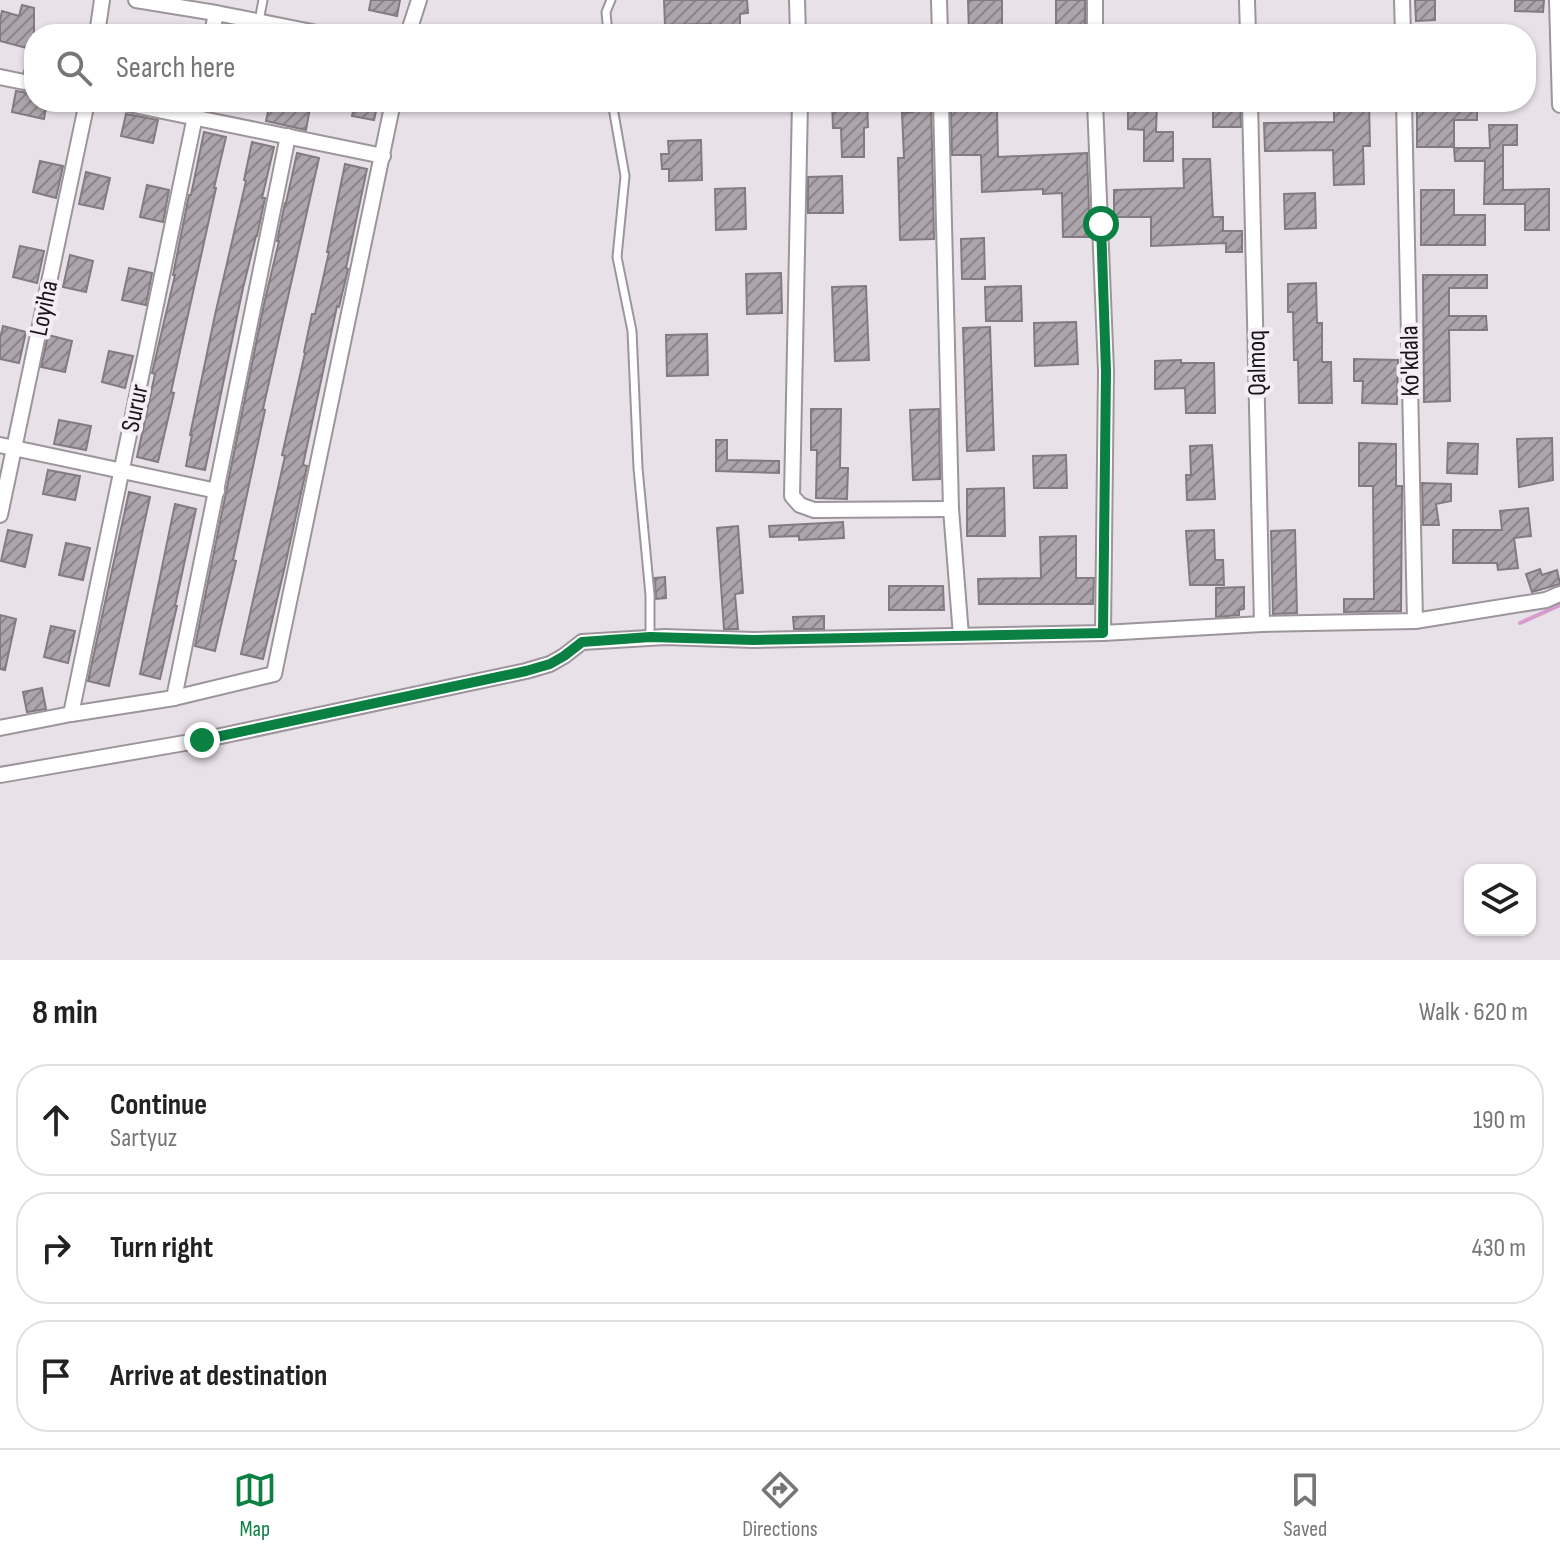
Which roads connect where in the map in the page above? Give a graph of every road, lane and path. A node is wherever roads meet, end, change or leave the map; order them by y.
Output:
1 (102, 0) edge
2 (136, 0) edge
3 (263, 0) edge
4 (419, 0) edge
5 (611, 0) edge
6 (797, 0) edge
7 (939, 0) edge
8 (1095, 0) edge
9 (1247, 0) edge
10 (1402, 0) edge
11 (1557, 0) edge
12 (216, 13) junction
13 (259, 21) junction
14 (98, 24) edge
15 (214, 24) edge
16 (274, 24) edge
17 (411, 24) edge
18 (607, 24) edge
19 (798, 24) edge
20 (940, 24) edge
21 (1095, 24) edge
22 (1248, 24) edge
23 (1403, 24) edge
24 (0, 77) edge
25 (24, 82) edge
26 (1560, 105) edge
27 (85, 112) edge
28 (166, 112) edge
29 (196, 112) edge
30 (391, 112) edge
31 (614, 112) edge
32 (800, 112) edge
33 (941, 112) edge
34 (1095, 112) edge
35 (1250, 112) edge
36 (1404, 112) edge
37 (194, 118) junction
38 (288, 136) junction
39 (383, 156) junction
40 (7, 446) edge
41 (121, 470) junction
42 (217, 491) junction
43 (951, 509) junction
44 (0, 515) edge
45 (1560, 594) edge
46 (1415, 621) junction
47 (1262, 624) junction
48 (1103, 633) junction
49 (961, 636) junction
50 (650, 637) junction
51 (174, 698) junction
52 (71, 714) junction
53 (0, 728) edge
54 (0, 775) edge

1 - 14 street
2 - 12 street
3 - 13 lane
4 - 17 street
5 - 18 lane
6 - 19 street
7 - 20 street
8 - 21 street
9 - 22 street
10 - 23 street
11 - 26 street
12 - 13 street
12 - 15 street
13 - 16 street
24 - 25 street
27 - 40 street, Loyiha
28 - 37 street
29 - 37 street, Surur
30 - 39 street
31 - 50 lane
32 - 43 street
33 - 43 street
34 - 48 street
35 - 47 street, Qalmoq
36 - 46 street, Ko'kdala
37 - 38 street
37 - 41 street, Surur
38 - 39 street
38 - 42 street
39 - 51 street
40 - 41 street
40 - 44 street, Loyiha
41 - 42 street
41 - 52 street, Surur
42 - 51 street
43 - 49 street
45 - 46 street
46 - 47 street
47 - 48 street
48 - 49 street
49 - 50 street
50 - 54 street
51 - 52 street
52 - 53 street

